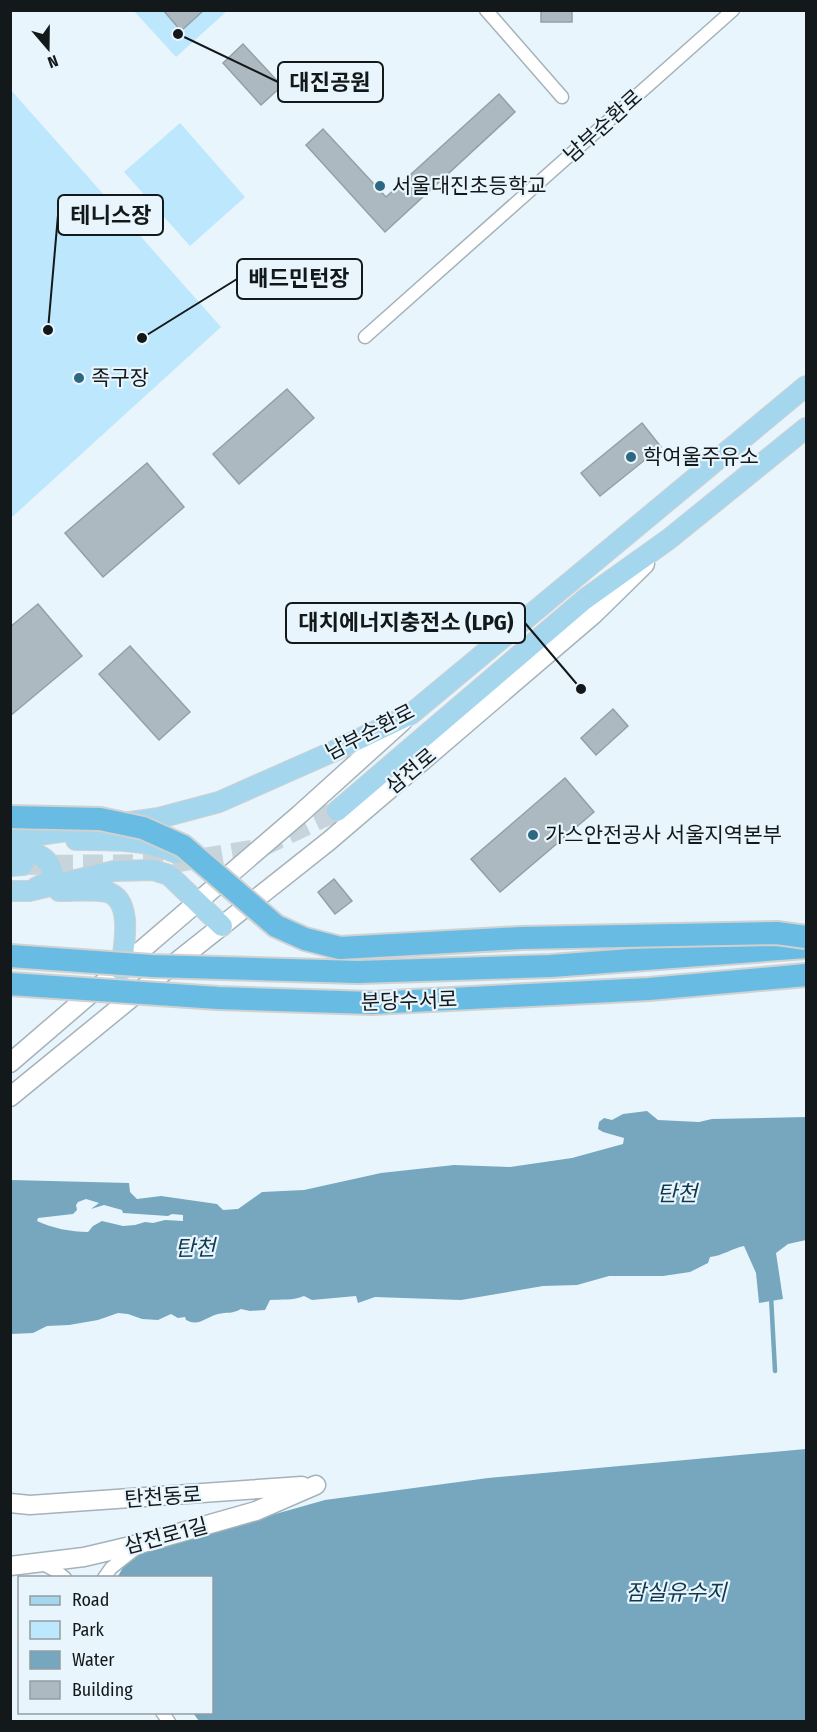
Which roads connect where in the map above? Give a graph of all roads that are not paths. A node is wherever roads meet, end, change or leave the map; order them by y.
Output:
1 (486, 10) edge
2 (733, 10) edge
3 (562, 97) dead end
4 (365, 337) dead end
5 (807, 386) edge
6 (807, 428) edge
7 (669, 539) junction
8 (411, 714) junction
9 (337, 811) tunnel mouth
10 (10, 817) edge
11 (10, 840) edge
12 (10, 847) edge
13 (218, 886) junction
14 (20, 891) edge
15 (199, 902) junction
16 (242, 910) junction
17 (222, 926) junction
18 (807, 937) edge
19 (807, 947) edge
20 (10, 956) edge
21 (118, 972) junction
22 (807, 975) edge
23 (10, 984) edge
24 (10, 1063) edge
25 (10, 1097) edge
26 (316, 1485) joint
27 (10, 1503) edge
28 (143, 1543) junction
29 (41, 1563) junction
30 (10, 1566) edge
31 (63, 1576) edge
32 (105, 1576) edge

1 - 3 street
2 - 4 street, 남부순환로
5 - 8 main road, 남부순환로
6 - 7 main road, 남부순환로
7 - 9 main road, 남부순환로
7 - 16 main road, 삼전로
8 - 11 main road, 남부순환로
8 - 13 main road, 삼전로
10 - 18 highway, bridge
11 - 13 main road
12 - 14 main road
13 - 15 main road, 삼전로
13 - 16 main road
14 - 15 main road
14 - 21 main road
15 - 17 main road
15 - 21 main road, 삼전로
16 - 17 main road, 삼전로
17 - 25 main road, 삼전로
19 - 20 highway, 분당수서로, bridge
21 - 24 main road, 삼전로
22 - 23 highway, 분당수서로, bridge
26 - 27 main road, 탄천동로
26 - 28 main road, 삼전로1길
28 - 29 main road, 삼전로1길
28 - 32 street
29 - 30 main road, 삼전로1길
29 - 31 street

